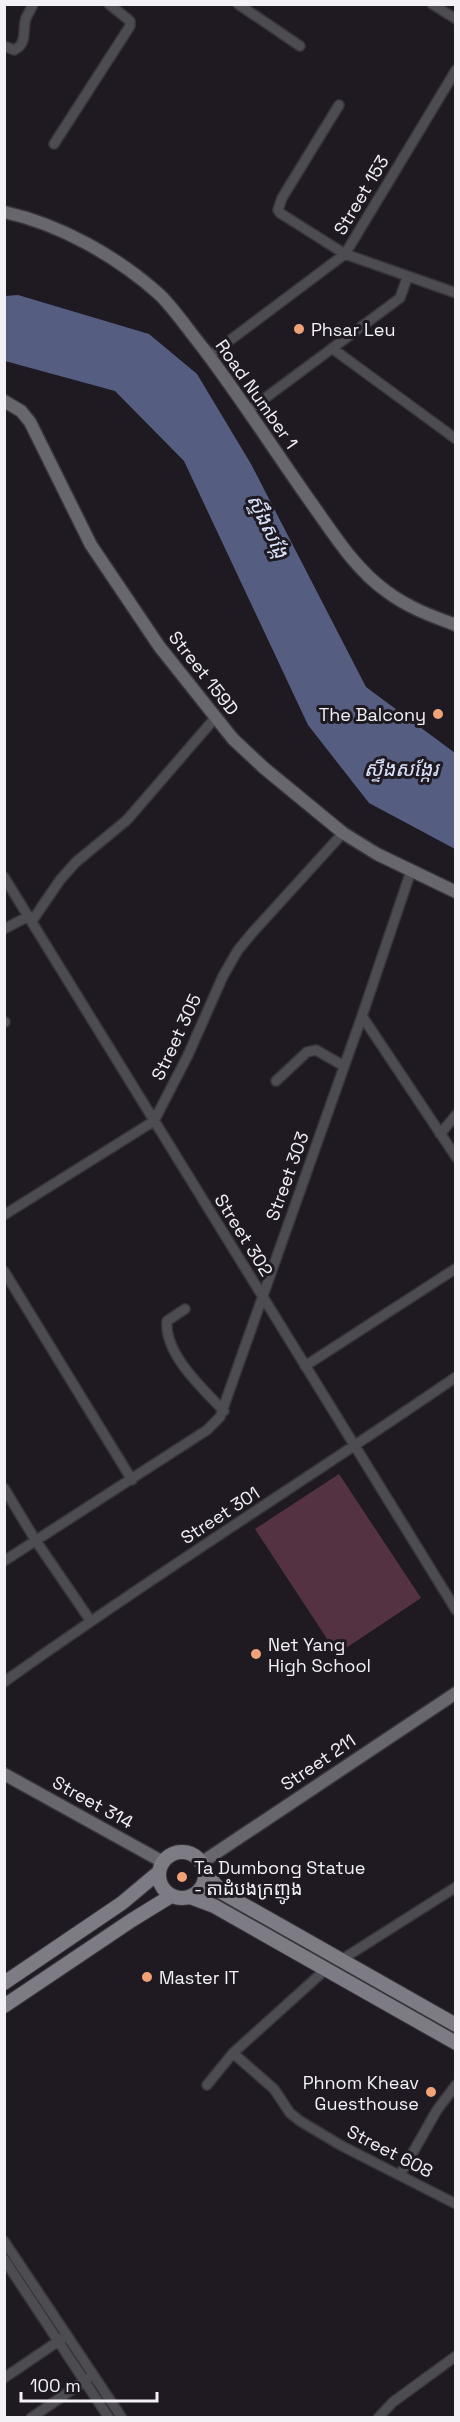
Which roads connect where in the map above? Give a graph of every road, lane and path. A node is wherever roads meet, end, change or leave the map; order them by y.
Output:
1 (33, 4) edge
2 (109, 4) edge
3 (238, 4) edge
4 (432, 4) edge
5 (456, 19) edge
6 (4, 46) edge
7 (300, 46) dead end
8 (456, 70) edge
9 (446, 86) junction
10 (456, 92) edge
11 (339, 105) dead end
12 (54, 144) dead end
13 (4, 212) edge
14 (345, 254) junction
15 (408, 278) junction
16 (456, 293) edge
17 (333, 349) junction
18 (208, 356) junction
19 (4, 401) edge
20 (249, 410) junction
21 (456, 439) edge
22 (456, 625) edge
23 (215, 718) junction
24 (344, 833) junction
25 (411, 871) junction
26 (4, 877) edge
27 (456, 891) edge
28 (31, 919) junction
29 (4, 929) edge
30 (362, 1016) junction
31 (344, 1066) junction
32 (276, 1081) dead end
33 (456, 1115) edge
34 (154, 1121) junction
35 (440, 1134) junction
36 (456, 1157) edge
37 (4, 1215) edge
38 (455, 1269) edge
39 (4, 1271) edge
40 (262, 1295) junction
41 (185, 1309) dead end
42 (305, 1366) junction
43 (456, 1377) edge
44 (224, 1411) junction
45 (355, 1446) junction
46 (132, 1480) junction
47 (4, 1488) edge
48 (36, 1541) junction
49 (4, 1562) edge
50 (456, 1610) edge
51 (90, 1620) junction
52 (4, 1682) edge
53 (456, 1693) edge
54 (4, 1774) edge
55 (161, 1867) junction
56 (203, 1868) junction
57 (456, 1887) edge
58 (171, 1896) junction
59 (190, 1897) junction
60 (341, 1960) junction
61 (325, 1970) junction
62 (4, 1983) edge
63 (4, 2006) edge
64 (456, 2025) edge
65 (456, 2043) edge
66 (233, 2053) junction
67 (207, 2085) dead end
68 (456, 2085) edge
69 (400, 2175) junction
70 (456, 2204) edge
71 (4, 2241) edge
72 (4, 2259) edge
73 (8, 2272) edge
74 (63, 2338) junction
75 (456, 2356) edge
76 (4, 2378) edge
77 (89, 2378) junction
78 (31, 2418) edge
79 (109, 2418) edge
80 (122, 2418) edge
81 (378, 2418) edge

1 - 6 street
2 - 12 street
3 - 7 street
4 - 5 street
8 - 9 street, Street 153
9 - 10 street
9 - 14 street, Street 153
11 - 14 street
13 - 18 street, Road Number 1
14 - 15 street
14 - 18 street, Street 153
15 - 16 street
15 - 17 street
17 - 20 street
17 - 21 street
18 - 20 street, Road Number 1
19 - 23 street, Street 159D
20 - 22 street, Road Number 1
23 - 24 street, Street 159D
23 - 28 street
24 - 25 street, Street 159D
24 - 34 street, Street 305
25 - 27 street, Street 159D
25 - 30 street, Street 303
26 - 28 street, Street 302
28 - 29 street
28 - 34 street, Street 302
30 - 31 street, Street 303
30 - 35 street
31 - 32 street
31 - 40 street, Street 303
33 - 35 street
34 - 37 street
34 - 40 street, Street 302
35 - 36 street
38 - 42 street
39 - 46 street
40 - 42 street, Street 302
40 - 44 street, Street 303
41 - 44 street
42 - 45 street, Street 302
43 - 45 street, Street 301
44 - 46 street, Street 303
45 - 50 street, Street 302
45 - 51 street, Street 301
46 - 48 street, Street 303
47 - 48 street
48 - 49 street, Street 303
48 - 51 street
51 - 52 street, Street 301
53 - 56 street, Street 211
54 - 55 street, Street 314
55 - 56 main road
55 - 58 main road
55 - 62 main road
56 - 59 main road
56 - 60 main road
57 - 60 street
58 - 59 main road
58 - 63 main road
59 - 61 main road
60 - 64 main road
61 - 65 main road
61 - 66 street
66 - 67 street
66 - 69 street, Street 608
68 - 69 street
69 - 70 street, Street 608
71 - 74 street
72 - 73 street
73 - 74 street
74 - 76 street
74 - 77 street
75 - 81 street
77 - 78 street
77 - 79 street
77 - 80 street

